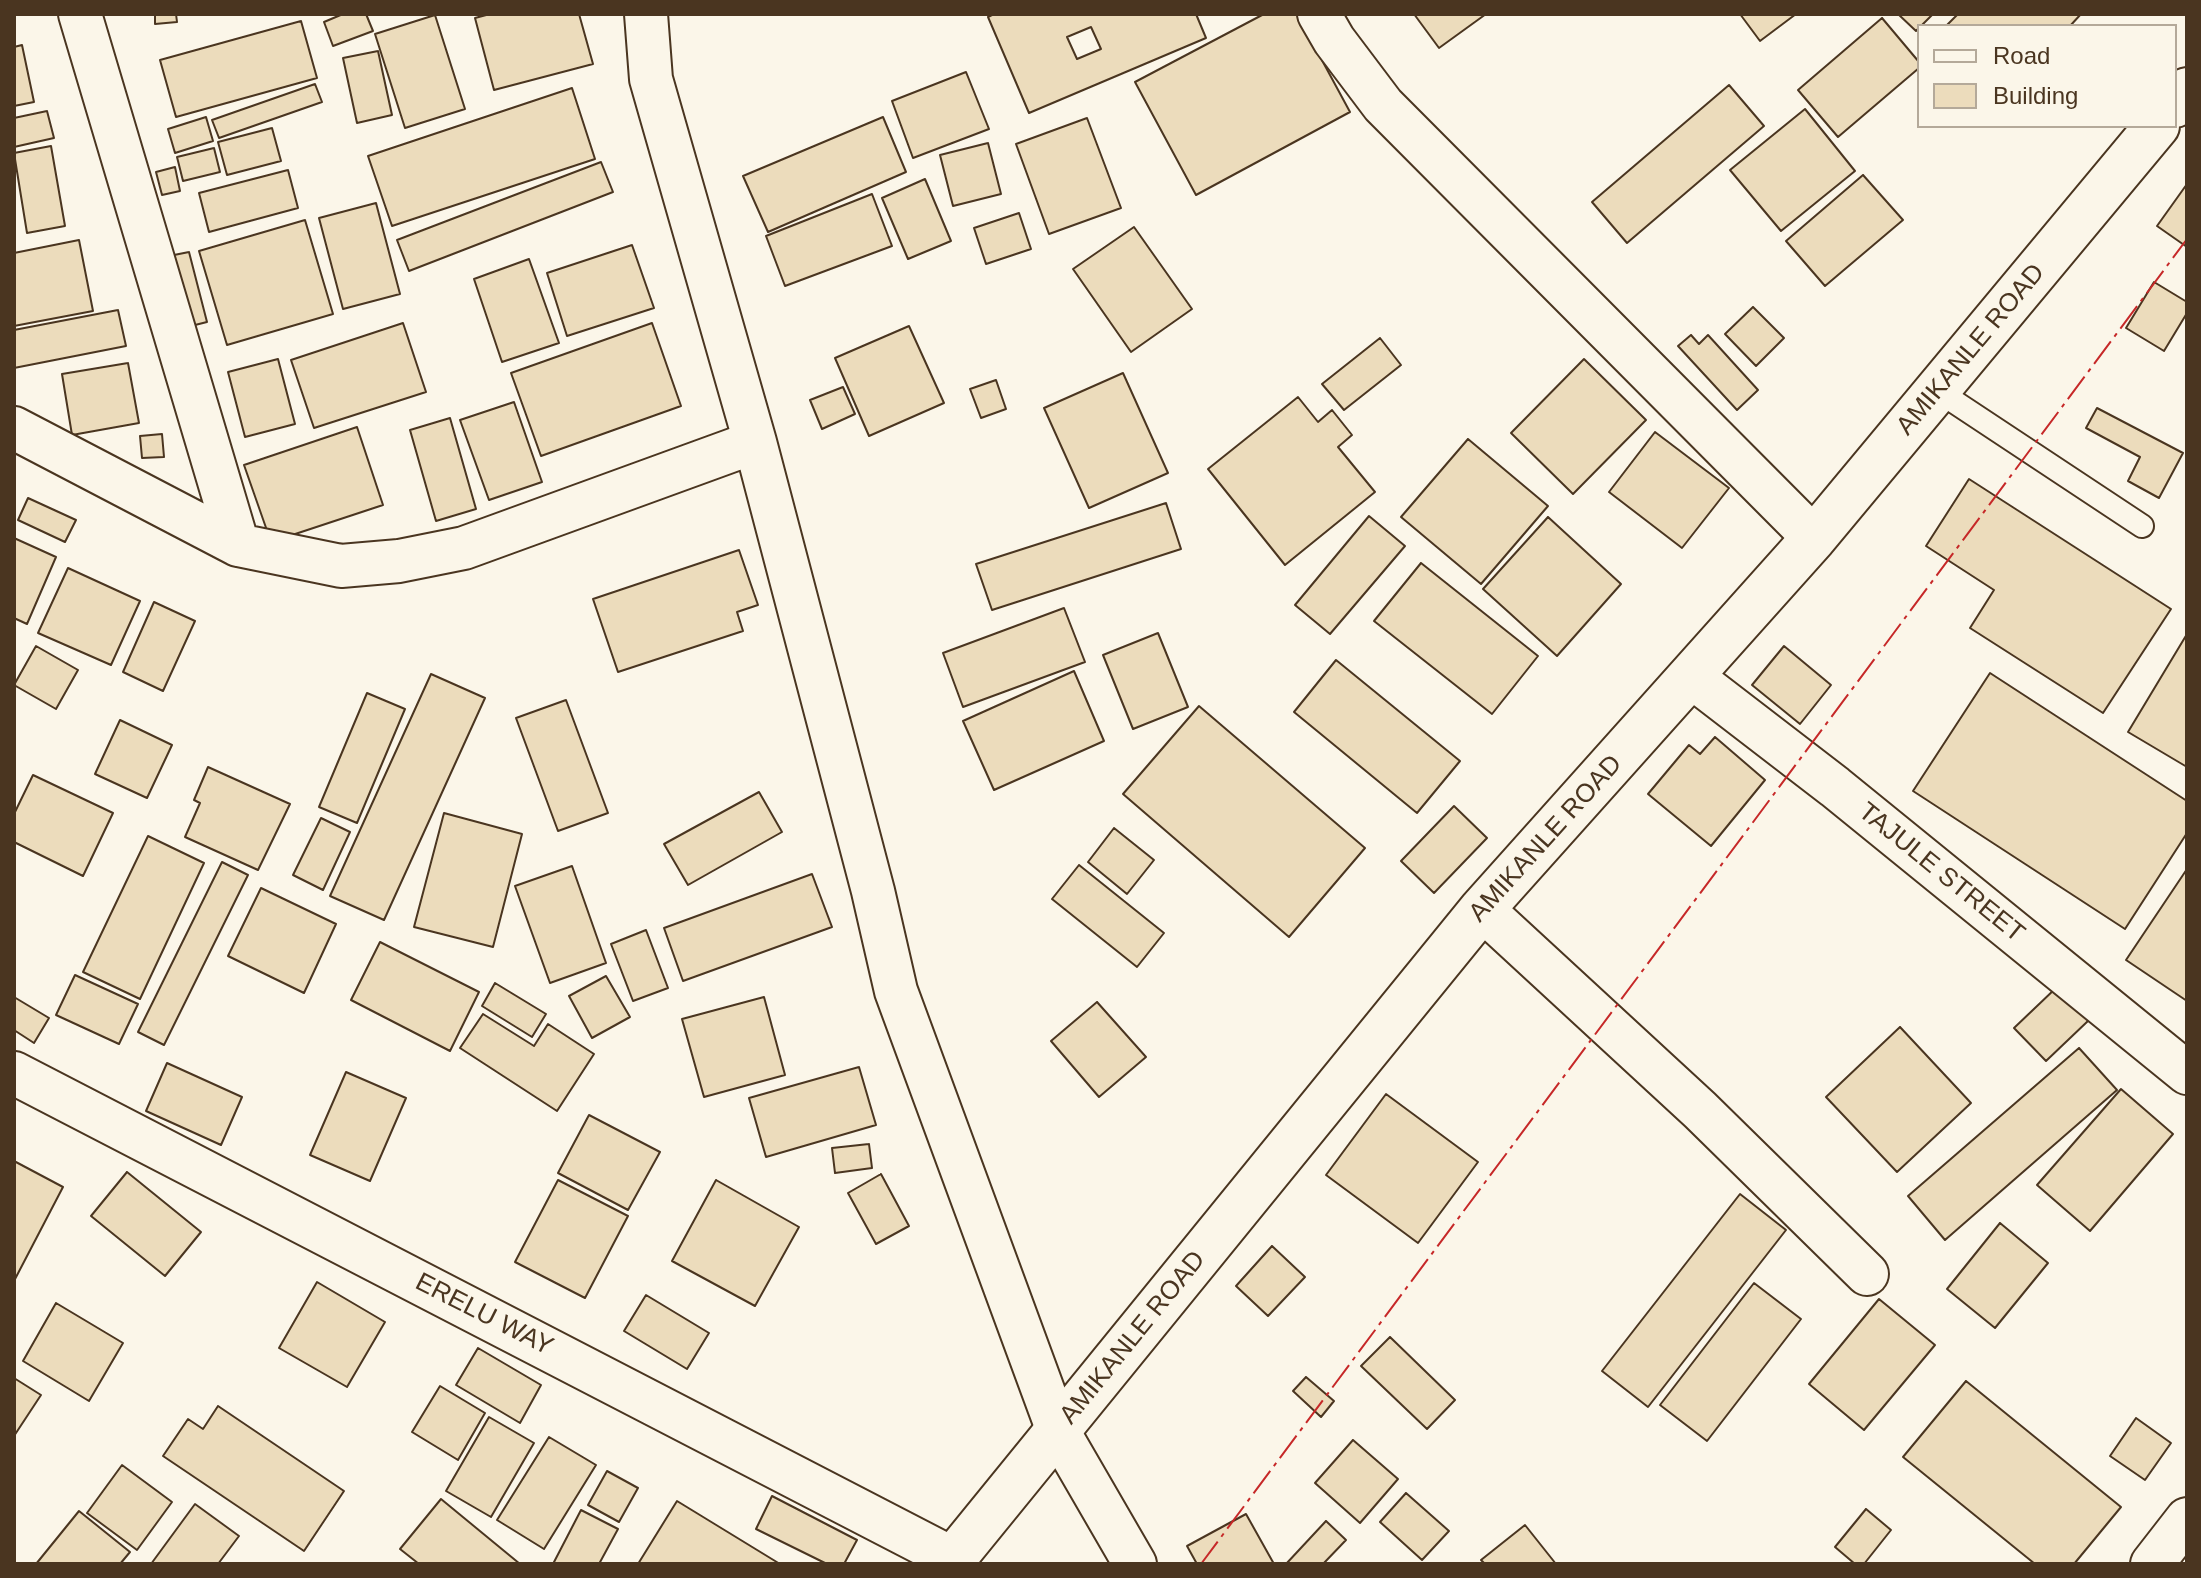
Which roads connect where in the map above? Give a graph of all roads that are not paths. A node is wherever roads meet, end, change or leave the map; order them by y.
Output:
1 (80, 14) edge
2 (646, 14) edge
3 (1319, 14) edge
4 (2155, 128) edge
5 (1938, 391) junction
6 (14, 428) edge
7 (755, 442) junction
8 (2142, 526) dead end
9 (1814, 538) junction
10 (238, 545) junction
11 (1692, 677) junction
12 (1482, 909) junction
13 (14, 1073) edge
14 (2187, 1073) edge
15 (1867, 1274) dead end
16 (1058, 1431) junction
17 (2187, 1519) edge
18 (951, 1561) edge
19 (1135, 1564) edge
20 (2152, 1564) edge

1 - 10 street
2 - 7 street
3 - 9 street
4 - 5 street, AMIKANLE ROAD
5 - 8 lane
5 - 9 street, AMIKANLE ROAD
6 - 10 street
7 - 10 street
7 - 16 street
9 - 11 street, AMIKANLE ROAD
11 - 12 street, AMIKANLE ROAD
11 - 14 street, TAJULE STREET
12 - 15 street
12 - 16 street, AMIKANLE ROAD
13 - 18 street, ERELU WAY
16 - 18 street, AMIKANLE ROAD
16 - 19 street
17 - 20 street

